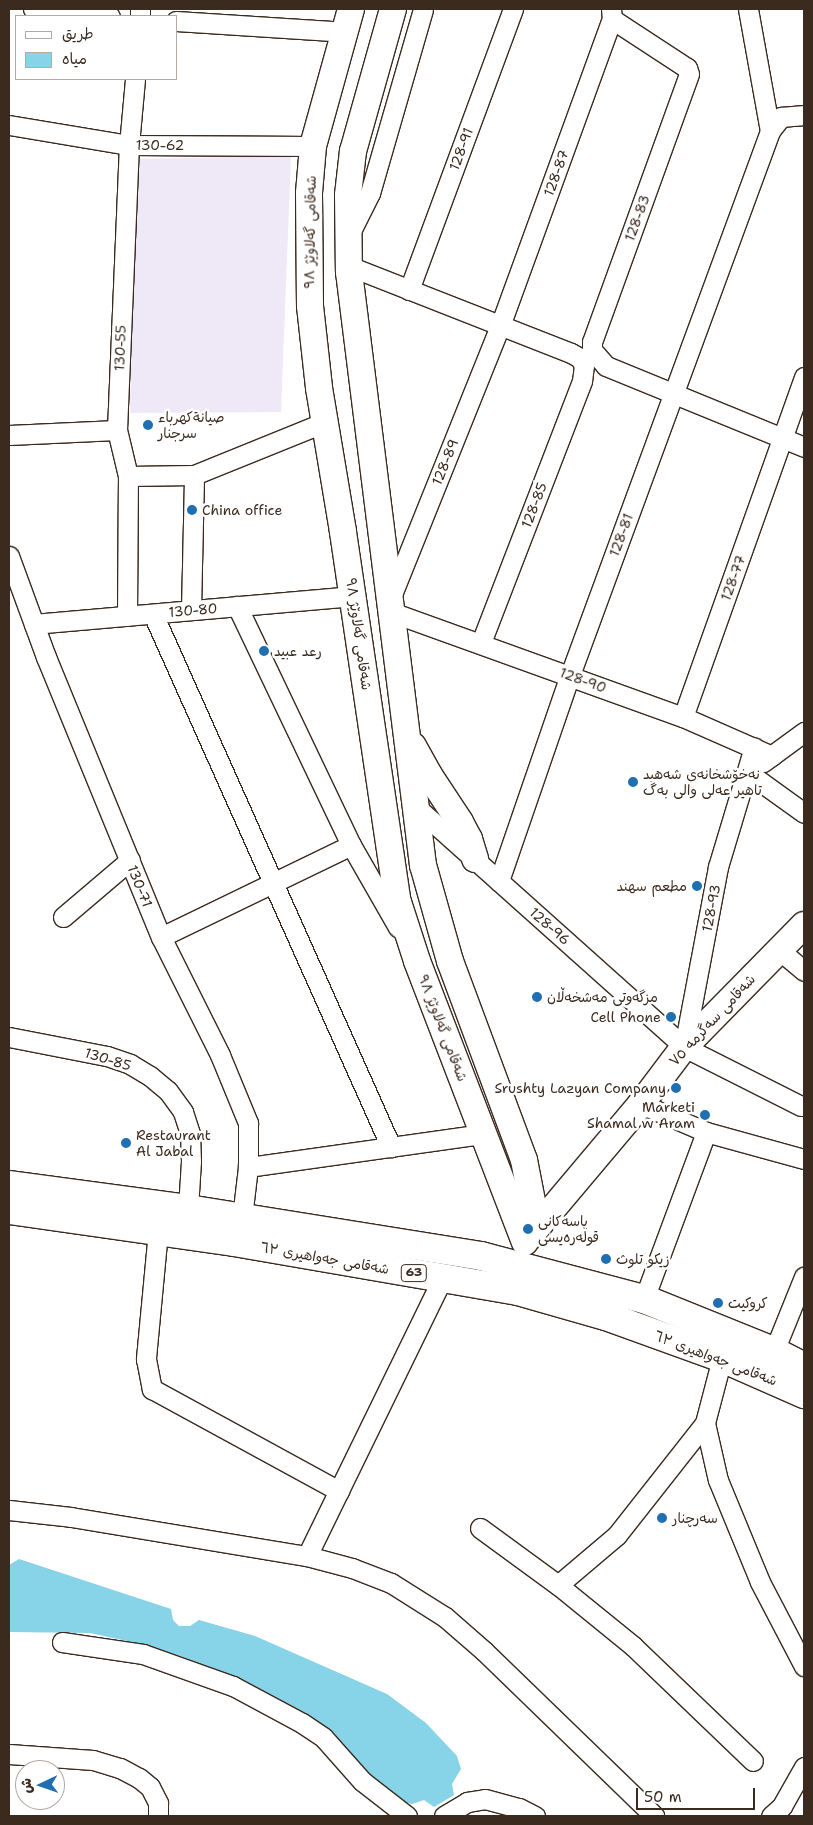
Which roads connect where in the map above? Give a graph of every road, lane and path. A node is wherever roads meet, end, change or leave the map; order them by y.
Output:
1 (33, 9) edge
2 (393, 9) edge
3 (423, 9) edge
4 (513, 9) edge
5 (748, 9) edge
6 (612, 14) edge
7 (99, 15) edge
8 (347, 20) edge
9 (178, 21) edge
10 (135, 80) edge
11 (804, 115) edge
12 (9, 125) edge
13 (770, 130) junction
14 (128, 145) junction
15 (313, 146) junction
16 (347, 238) junction
17 (349, 266) junction
18 (409, 290) junction
19 (500, 326) junction
20 (590, 361) junction
21 (804, 377) edge
22 (674, 395) junction
23 (325, 422) junction
24 (117, 430) junction
25 (9, 435) edge
26 (782, 438) junction
27 (804, 447) edge
28 (194, 475) junction
29 (128, 476) junction
30 (9, 556) edge
31 (353, 596) junction
32 (391, 605) junction
33 (17, 606) edge
34 (237, 606) junction
35 (191, 610) junction
36 (153, 614) junction
37 (127, 616) junction
38 (34, 624) junction
39 (481, 643) junction
40 (570, 675) junction
41 (683, 717) junction
42 (406, 730) junction
43 (804, 732) edge
44 (754, 747) junction
45 (772, 756) junction
46 (747, 772) junction
47 (416, 807) junction
48 (384, 808) junction
49 (804, 813) edge
50 (351, 846) junction
51 (474, 859) junction
52 (130, 860) junction
53 (499, 881) junction
54 (274, 882) junction
55 (63, 917) dead end
56 (804, 925) edge
57 (161, 937) junction
58 (778, 949) junction
59 (417, 961) junction
60 (804, 971) edge
61 (9, 1037) edge
62 (479, 1041) junction
63 (684, 1047) junction
64 (452, 1052) junction
65 (803, 1103) edge
66 (641, 1104) junction
67 (706, 1132) junction
68 (483, 1134) junction
69 (391, 1147) junction
70 (804, 1160) edge
71 (248, 1167) junction
72 (9, 1185) edge
73 (188, 1209) junction
74 (9, 1210) edge
75 (242, 1217) junction
76 (158, 1231) junction
77 (531, 1234) junction
78 (506, 1276) junction
79 (804, 1277) edge
80 (442, 1279) junction
81 (644, 1299) junction
82 (722, 1358) junction
83 (769, 1364) junction
84 (804, 1367) edge
85 (804, 1394) edge
86 (705, 1423) junction
87 (339, 1491) junction
88 (9, 1510) edge
89 (480, 1528) dead end
90 (307, 1556) junction
91 (558, 1585) junction
92 (62, 1642) dead end
93 (804, 1666) edge
94 (9, 1754) edge
95 (753, 1761) dead end
96 (804, 1767) edge
97 (158, 1816) edge
98 (407, 1816) edge
99 (444, 1816) edge
100 (535, 1816) edge
101 (654, 1816) edge
102 (771, 1816) edge

1 - 7 street
2 - 16 main road, شەقامی گەلاوێژ ٩٨
3 - 16 street
4 - 18 street, 128-91
5 - 13 street
6 - 19 street, 128-87
6 - 20 street, 128-83
8 - 9 street
8 - 15 main road, شەقامی گەلاوێژ ٩٨
10 - 14 street, 130-55
11 - 13 street
12 - 14 street, 130-62
13 - 22 street, 128-81
14 - 15 street, 130-62
14 - 24 street, 130-55
15 - 23 main road, شەقامی گەلاوێژ ٩٨
16 - 17 main road, شەقامی گەلاوێژ ٩٨
17 - 18 street
17 - 32 main road, شەقامی گەلاوێژ ٩٨
18 - 19 street
19 - 20 street
19 - 32 street, 128-89
20 - 22 street
20 - 39 street, 128-85
21 - 26 street, 128-77
22 - 26 street
22 - 40 street, 128-81
23 - 28 street
23 - 31 main road, شەقامی گەلاوێژ ٩٨
24 - 25 street
24 - 29 street, 130-55
26 - 27 street
26 - 41 street, 128-77
28 - 29 street
28 - 35 street
29 - 37 street, 130-55
30 - 33 street, 130-71
31 - 34 street, 130-80
31 - 48 main road, شەقامی گەلاوێژ ٩٨
32 - 39 street, 128-90
32 - 42 main road, شەقامی گەلاوێژ ٩٨
33 - 38 street, 130-71
34 - 35 street, 130-80
34 - 50 street
35 - 36 street, 130-80
36 - 37 street, 130-80
36 - 54 street
37 - 38 street, 130-80
38 - 52 street, 130-71
39 - 40 street, 128-90
40 - 41 street, 128-90
40 - 53 street, 128-81
41 - 44 street, 128-90
42 - 47 main road, شەقامی گەلاوێژ ٩٨
42 - 51 main road
43 - 45 street
44 - 45 street, 128-90
44 - 46 street, 128-93
45 - 46 street
46 - 49 street
46 - 63 street, 128-93
47 - 48 main road
47 - 51 street, 128-96
47 - 62 main road, شەقامی گەلاوێژ ٩٨
48 - 59 main road, شەقامی گەلاوێژ ٩٨
50 - 54 street
50 - 59 street
51 - 53 street, 128-96
52 - 55 street
52 - 57 street, 130-71
53 - 63 street, 128-96
54 - 57 street
54 - 69 street
56 - 58 main road, شەقامی سەگرمە ٧٥
57 - 71 street, 130-71
58 - 60 street
58 - 63 main road, شەقامی سەگرمە ٧٥
59 - 64 main road, شەقامی گەلاوێژ ٩٨
61 - 73 street, 130-85
62 - 64 main road
62 - 77 main road, شەقامی گەلاوێژ ٩٨
63 - 65 street, 128-96
63 - 66 main road, شەقامی سەگرمە ٧٥
64 - 68 main road, شەقامی گەلاوێژ ٩٨
66 - 67 street
66 - 77 main road, شەقامی سەگرمە ٧٥
67 - 70 street
67 - 81 street
68 - 69 street
68 - 77 main road, شەقامی گەلاوێژ ٩٨
69 - 71 street
71 - 75 street, 130-71
72 - 73 main road, شەقامی جەواهیری ٦٣ / 63
73 - 75 main road, شەقامی جەواهیری ٦٣ / 63
74 - 76 main road, شەقامی جەواهیری ٦٣ / 63
75 - 78 main road, شەقامی جەواهیری ٦٣ / 63
76 - 80 main road, شەقامی جەواهیری ٦٣ / 63
76 - 87 street
77 - 78 main road, شەقامی سەگرمە ٧٥
78 - 80 main road, شەقامی جەواهیری ٦٣ / 63
78 - 81 main road, شەقامی جەواهیری ٦٣ / 63
78 - 82 main road, شەقامی جەواهیری ٦٣ / 63
79 - 83 street
80 - 87 street
81 - 83 main road, شەقامی جەواهیری ٦٣ / 63
82 - 83 main road, شەقامی جەواهیری ٦٣ / 63
82 - 86 street
83 - 84 main road, شەقامی جەواهیری ٦٣ / 63
83 - 85 main road, شەقامی جەواهیری ٦٣ / 63
86 - 91 street
86 - 93 street
87 - 90 street
88 - 90 street
89 - 91 street
90 - 101 street
91 - 95 street
92 - 98 street
94 - 97 street
96 - 102 street
99 - 100 street

